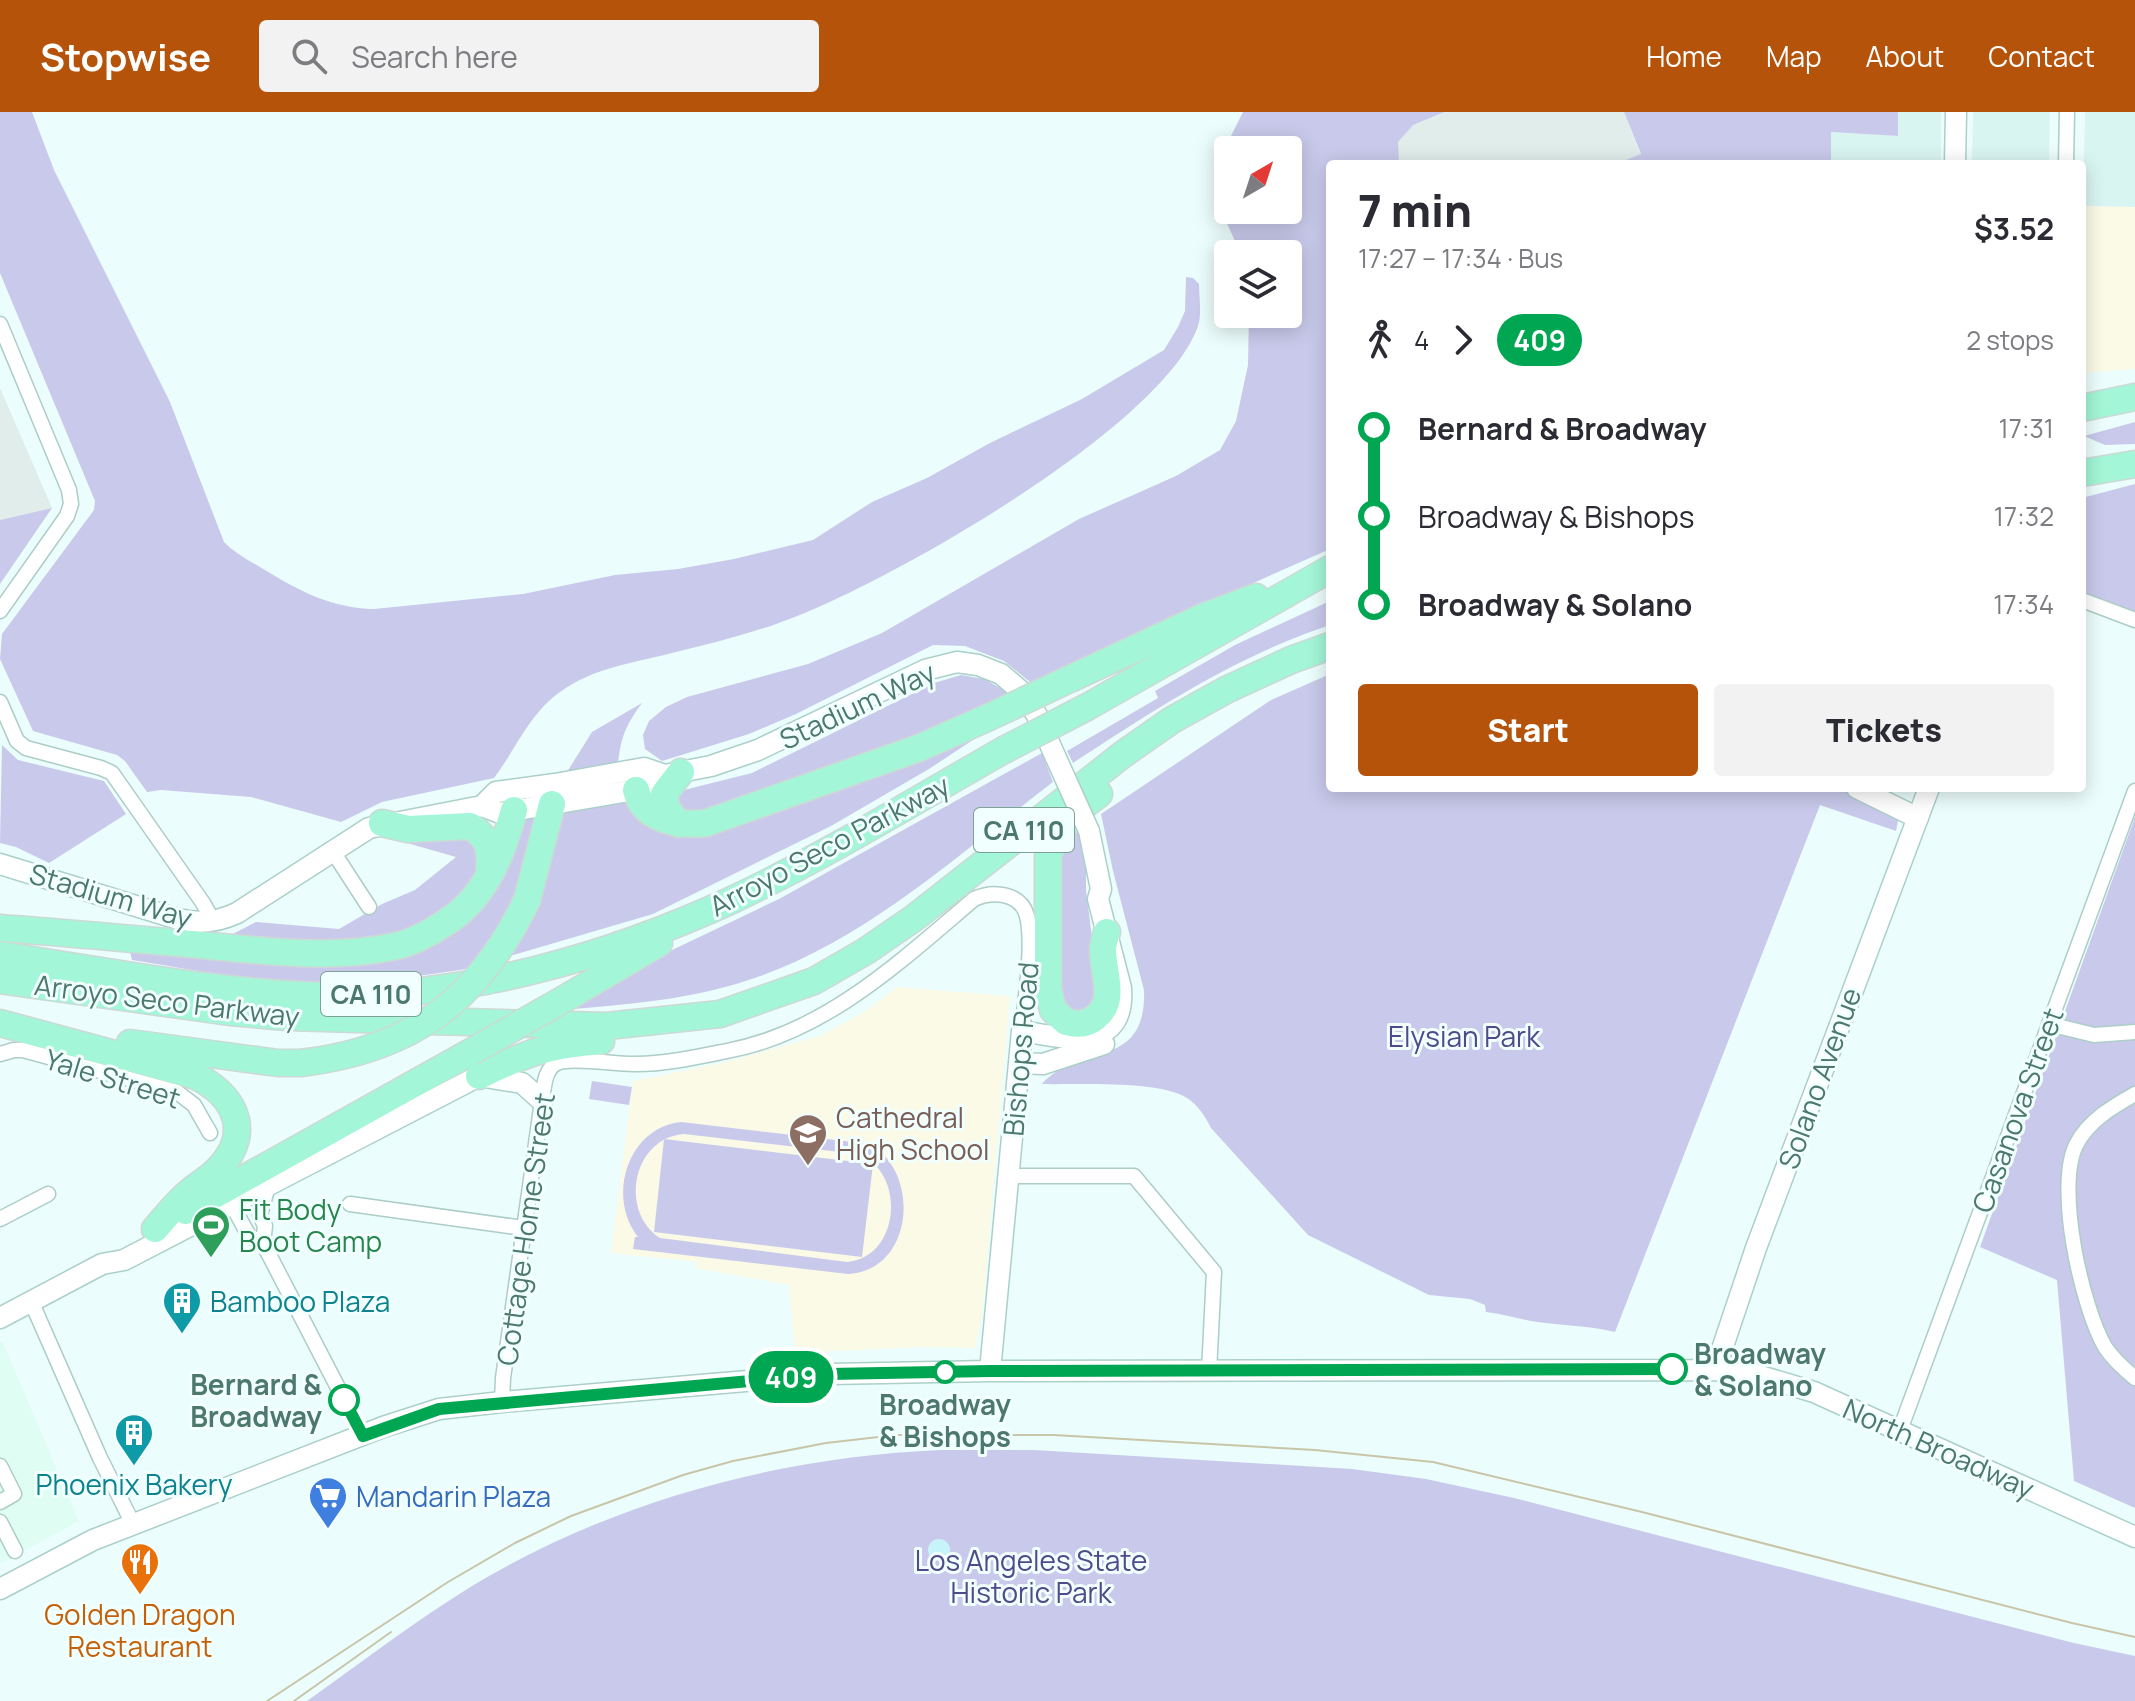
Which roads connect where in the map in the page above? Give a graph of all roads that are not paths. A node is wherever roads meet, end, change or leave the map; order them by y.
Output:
1 (2067, 112) edge
2 (1955, 115) edge
3 (1955, 160) edge
4 (2066, 160) edge
5 (0, 324) edge
6 (2135, 397) edge
7 (2086, 407) edge
8 (2124, 466) edge
9 (2086, 472) edge
10 (2086, 484) edge
11 (1323, 572) edge
12 (2086, 602) edge
13 (0, 611) edge
14 (2135, 620) edge
15 (1326, 647) edge
16 (1291, 660) junction
17 (0, 702) edge
18 (673, 773) junction
19 (636, 790) junction
20 (2135, 791) edge
21 (1865, 792) edge
22 (1928, 792) edge
23 (552, 804) junction
24 (482, 806) junction
25 (514, 810) junction
26 (1918, 818) junction
27 (382, 823) junction
28 (679, 824) junction
29 (332, 850) junction
30 (0, 864) edge
31 (489, 877) junction
32 (1101, 889) junction
33 (731, 900) junction
34 (369, 907) dead end
35 (1027, 917) joint
36 (213, 921) junction
37 (0, 928) edge
38 (1107, 932) junction
39 (0, 955) edge
40 (0, 980) edge
41 (720, 1014) junction
42 (0, 1022) edge
43 (2049, 1024) junction
44 (1022, 1031) junction
45 (2135, 1032) edge
46 (0, 1054) edge
47 (1019, 1063) junction
48 (475, 1064) junction
49 (2135, 1094) edge
50 (542, 1101) junction
51 (210, 1133) dead end
52 (1009, 1176) junction
53 (268, 1186) junction
54 (48, 1194) dead end
55 (350, 1204) dead end
56 (232, 1205) junction
57 (0, 1219) edge
58 (523, 1228) junction
59 (155, 1229) junction
60 (263, 1243) junction
61 (102, 1264) junction
62 (31, 1301) junction
63 (0, 1318) edge
64 (1715, 1370) junction
65 (990, 1371) junction
66 (1209, 1372) junction
67 (2135, 1378) edge
68 (502, 1402) junction
69 (1900, 1430) junction
70 (363, 1436) junction
71 (0, 1466) edge
72 (0, 1502) edge
73 (0, 1522) edge
74 (133, 1524) junction
75 (2135, 1537) edge
76 (17, 1553) dead end
77 (0, 1589) edge

1 - 4 street
2 - 3 main road
5 - 13 street
6 - 7 highway
8 - 9 highway
8 - 10 highway
11 - 28 highway, bridge
11 - 33 highway, Arroyo Seco Parkway / CA 110, bridge
12 - 14 street
15 - 16 highway, Arroyo Seco Parkway / CA 110
16 - 38 highway
16 - 41 highway, Arroyo Seco Parkway / CA 110
17 - 36 street
18 - 19 main road, Stadium Way
18 - 24 main road, Stadium Way
18 - 28 highway
18 - 32 main road, Stadium Way, bridge
19 - 23 main road, Stadium Way
19 - 28 highway
20 - 43 street, Casanova Street
21 - 26 main road
22 - 26 main road, Solano Avenue
23 - 25 main road, Stadium Way
23 - 42 highway, bridge
24 - 25 main road, Stadium Way
24 - 27 main road, Stadium Way
25 - 31 highway
26 - 64 main road, Solano Avenue
27 - 29 main road, Stadium Way
27 - 31 highway
29 - 34 street
29 - 36 main road, Stadium Way
30 - 36 main road, Stadium Way
31 - 37 highway
32 - 38 main road, Stadium Way
32 - 47 main road, Stadium Way
33 - 39 highway, Arroyo Seco Parkway / CA 110
33 - 48 highway, bridge
35 - 44 street, Bishops Road
35 - 50 street, Cottage Home Street
38 - 44 main road, Stadium Way
40 - 41 highway, Arroyo Seco Parkway / CA 110
41 - 48 highway
42 - 59 highway
43 - 45 street
43 - 69 street, Casanova Street
44 - 47 main road, Bishops Road
46 - 51 street, Yale Street
47 - 52 main road, Bishops Road
48 - 50 main road
48 - 53 main road
48 - 59 highway
49 - 67 street
50 - 58 street, Cottage Home Street
52 - 65 main road, Bishops Road
52 - 66 street
53 - 56 main road
53 - 60 street
54 - 57 street
55 - 58 street
56 - 60 street
56 - 61 main road
58 - 68 street, Cottage Home Street
59 - 61 main road
60 - 70 street
61 - 62 main road
62 - 63 main road
62 - 74 street
64 - 66 main road, North Broadway
64 - 69 main road, North Broadway
65 - 66 main road, North Broadway
65 - 68 main road, North Broadway
68 - 70 main road, North Broadway
69 - 75 main road, North Broadway
70 - 74 main road, North Broadway
71 - 72 street
73 - 76 street
74 - 77 main road, North Broadway

